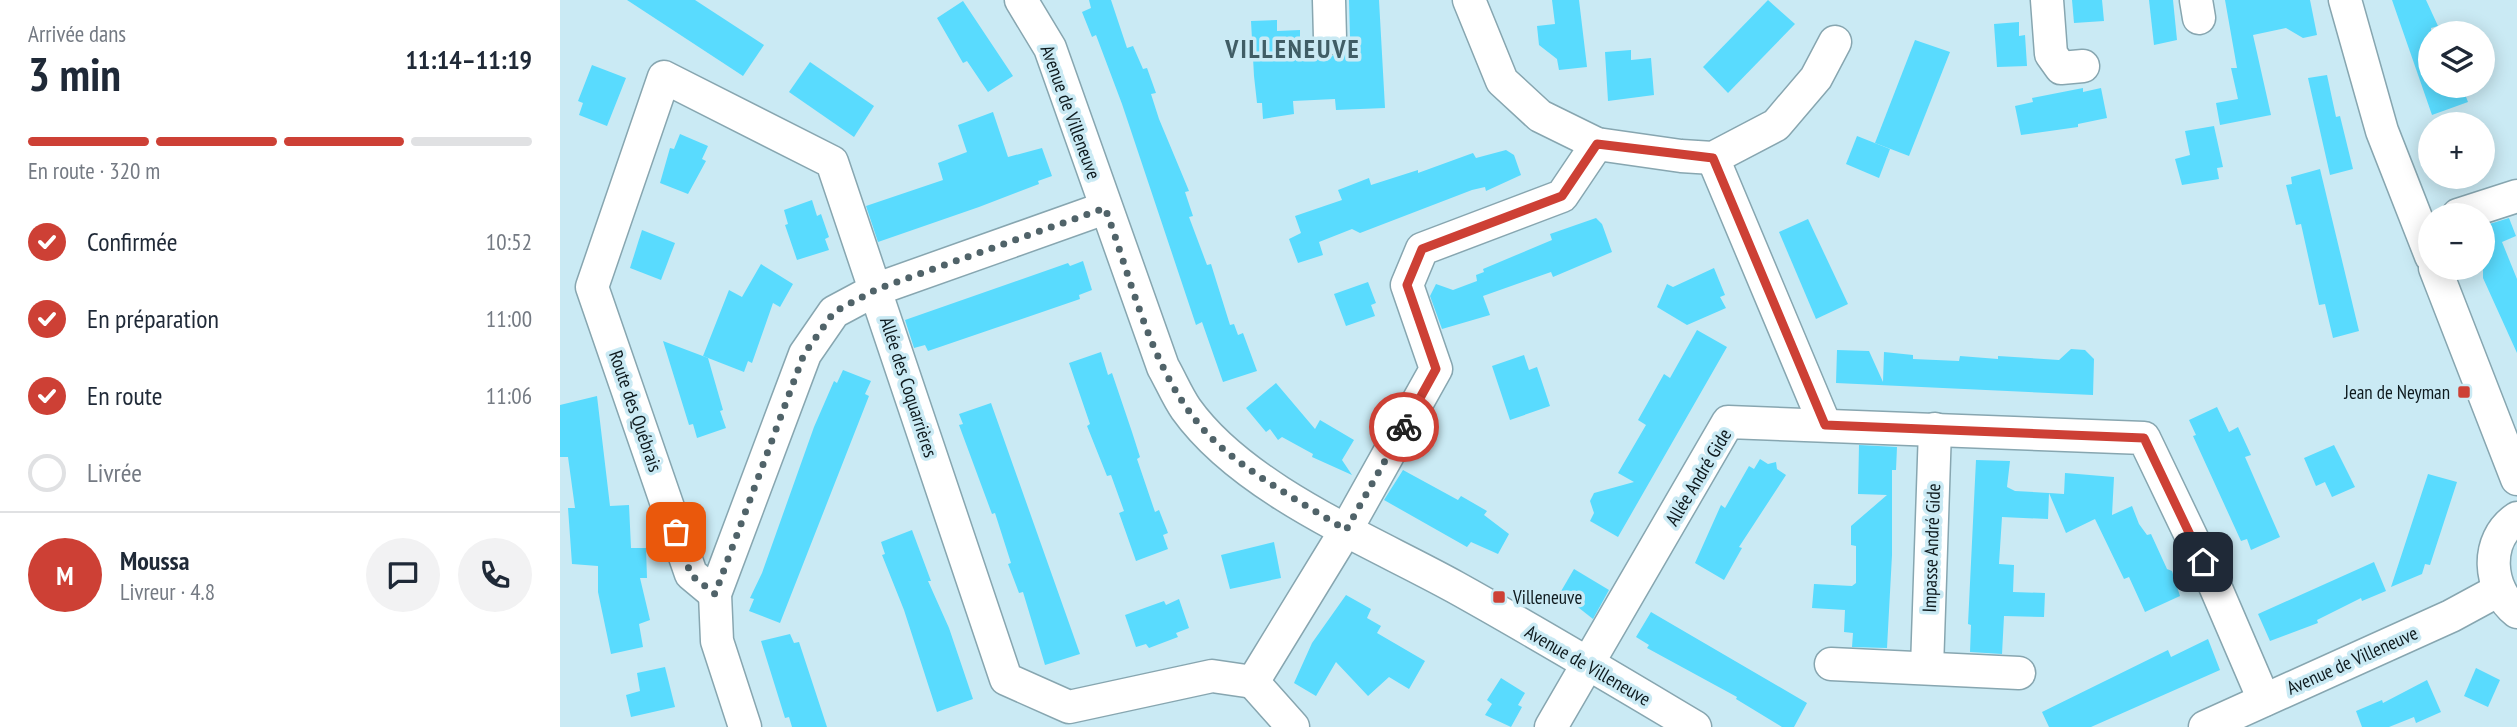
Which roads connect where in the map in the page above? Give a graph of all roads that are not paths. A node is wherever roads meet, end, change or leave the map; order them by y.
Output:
1 (1021, 0) edge
2 (1329, 0) edge
3 (1469, 0) edge
4 (2047, 0) edge
5 (2345, 0) edge
6 (1330, 38) dead end
7 (1835, 42) dead end
8 (2083, 66) dead end
9 (1597, 144) junction
10 (1713, 158) junction
11 (2517, 196) edge
12 (2495, 203) edge
13 (1105, 208) junction
14 (2418, 215) edge
15 (2440, 280) edge
16 (593, 287) joint
17 (877, 289) junction
18 (1825, 425) junction
19 (1935, 429) junction
20 (2517, 479) edge
21 (2517, 518) edge
22 (1346, 530) junction
23 (715, 594) junction
24 (2508, 601) edge
25 (1832, 664) dead end
26 (1587, 666) junction
27 (1927, 668) junction
28 (2019, 673) dead end
29 (1253, 682) junction
30 (2264, 700) junction
31 (745, 727) edge
32 (1293, 727) edge
33 (1551, 727) edge
34 (1695, 727) edge
35 (2205, 727) edge

1 - 13 street, Avenue de Villeneuve
2 - 6 street
3 - 9 street
4 - 8 street
5 - 14 street
7 - 10 street
9 - 10 street
9 - 22 street
10 - 18 street
11 - 12 street
13 - 17 street
13 - 22 street, Avenue de Villeneuve
15 - 20 street
16 - 17 street, Allée des Coquarrières
16 - 23 street, Route des Québrais
17 - 23 street
17 - 29 street, Allée des Coquarrières
18 - 19 street, Allée André Gide
18 - 26 street, Allée André Gide
19 - 27 street, Impasse André Gide
19 - 30 street, Allée André Gide
21 - 24 street
22 - 26 street, Avenue de Villeneuve
22 - 29 street
23 - 31 street
24 - 30 street, Avenue de Villeneuve
25 - 27 street
26 - 33 street
26 - 34 street, Avenue de Villeneuve
27 - 28 street
29 - 32 street
30 - 35 street, Avenue de Villeneuve

